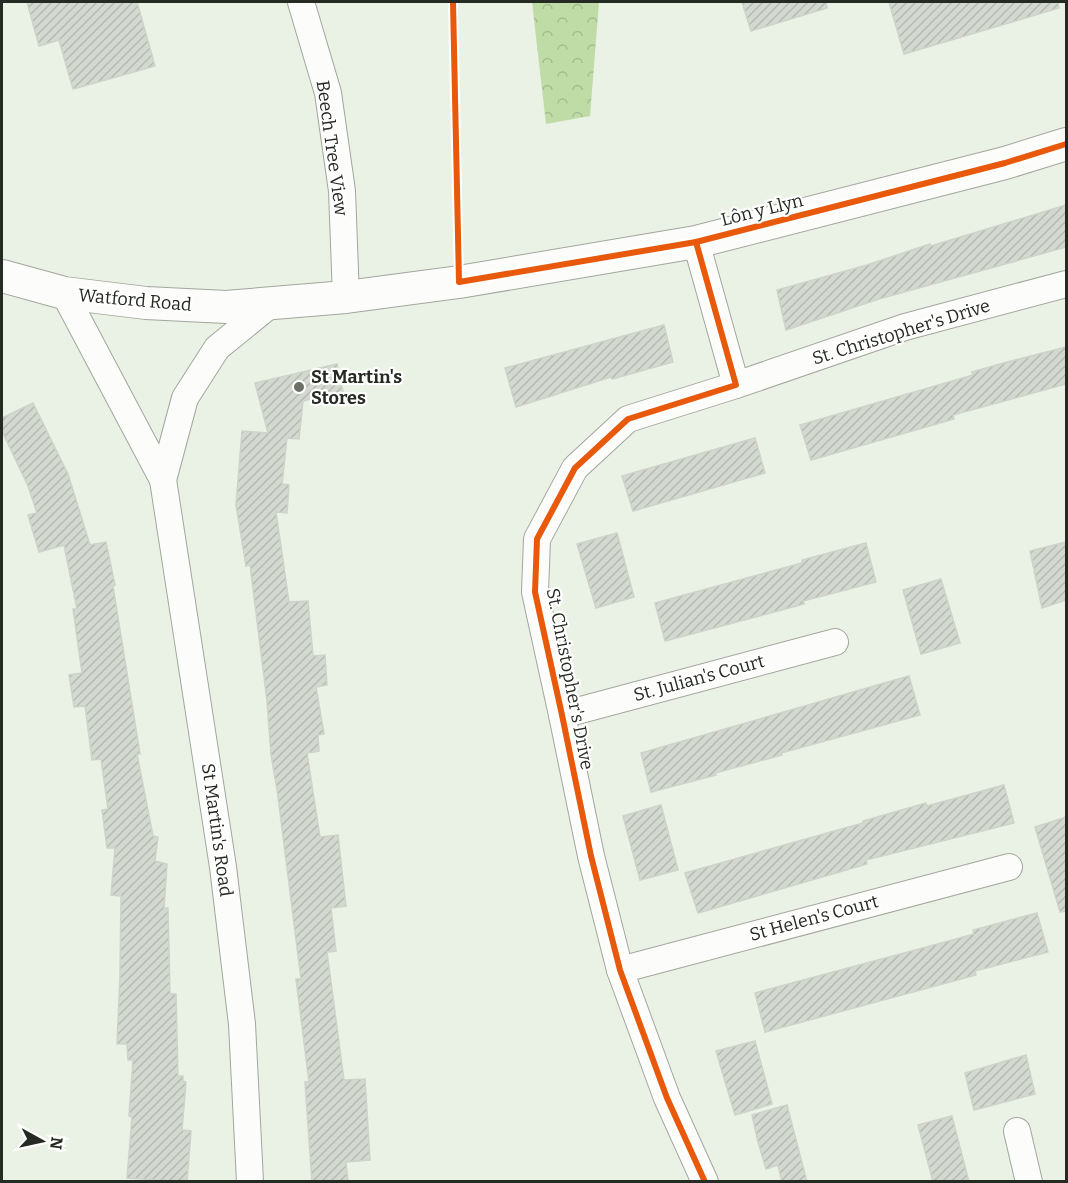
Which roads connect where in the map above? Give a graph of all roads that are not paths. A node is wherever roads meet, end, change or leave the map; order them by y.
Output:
1 (301, 2) edge
2 (1066, 144) edge
3 (696, 242) junction
4 (2, 276) edge
5 (1066, 284) edge
6 (64, 293) junction
7 (346, 297) junction
8 (271, 304) junction
9 (736, 385) junction
10 (163, 480) junction
11 (835, 642) dead end
12 (562, 715) junction
13 (1009, 867) dead end
14 (620, 970) junction
15 (1017, 1131) dead end
16 (250, 1182) edge
17 (705, 1182) edge
18 (1029, 1182) edge

1 - 7 street, Beech Tree View
2 - 3 street, Lôn y Llyn
3 - 7 street, Lôn y Llyn
3 - 9 street
4 - 6 street, Watford Road
5 - 9 street, St. Christopher's Drive
6 - 8 street, Watford Road
6 - 10 street, St Martin's Road
7 - 8 street, Lôn y Llyn
8 - 10 street, St Martin's Road
9 - 12 street, St. Christopher's Drive
10 - 16 street, St Martin's Road
11 - 12 street, St. Julian's Court
12 - 14 street, St. Christopher's Drive
13 - 14 street, St Helen's Court
14 - 17 street, St. Christopher's Drive
15 - 18 street

